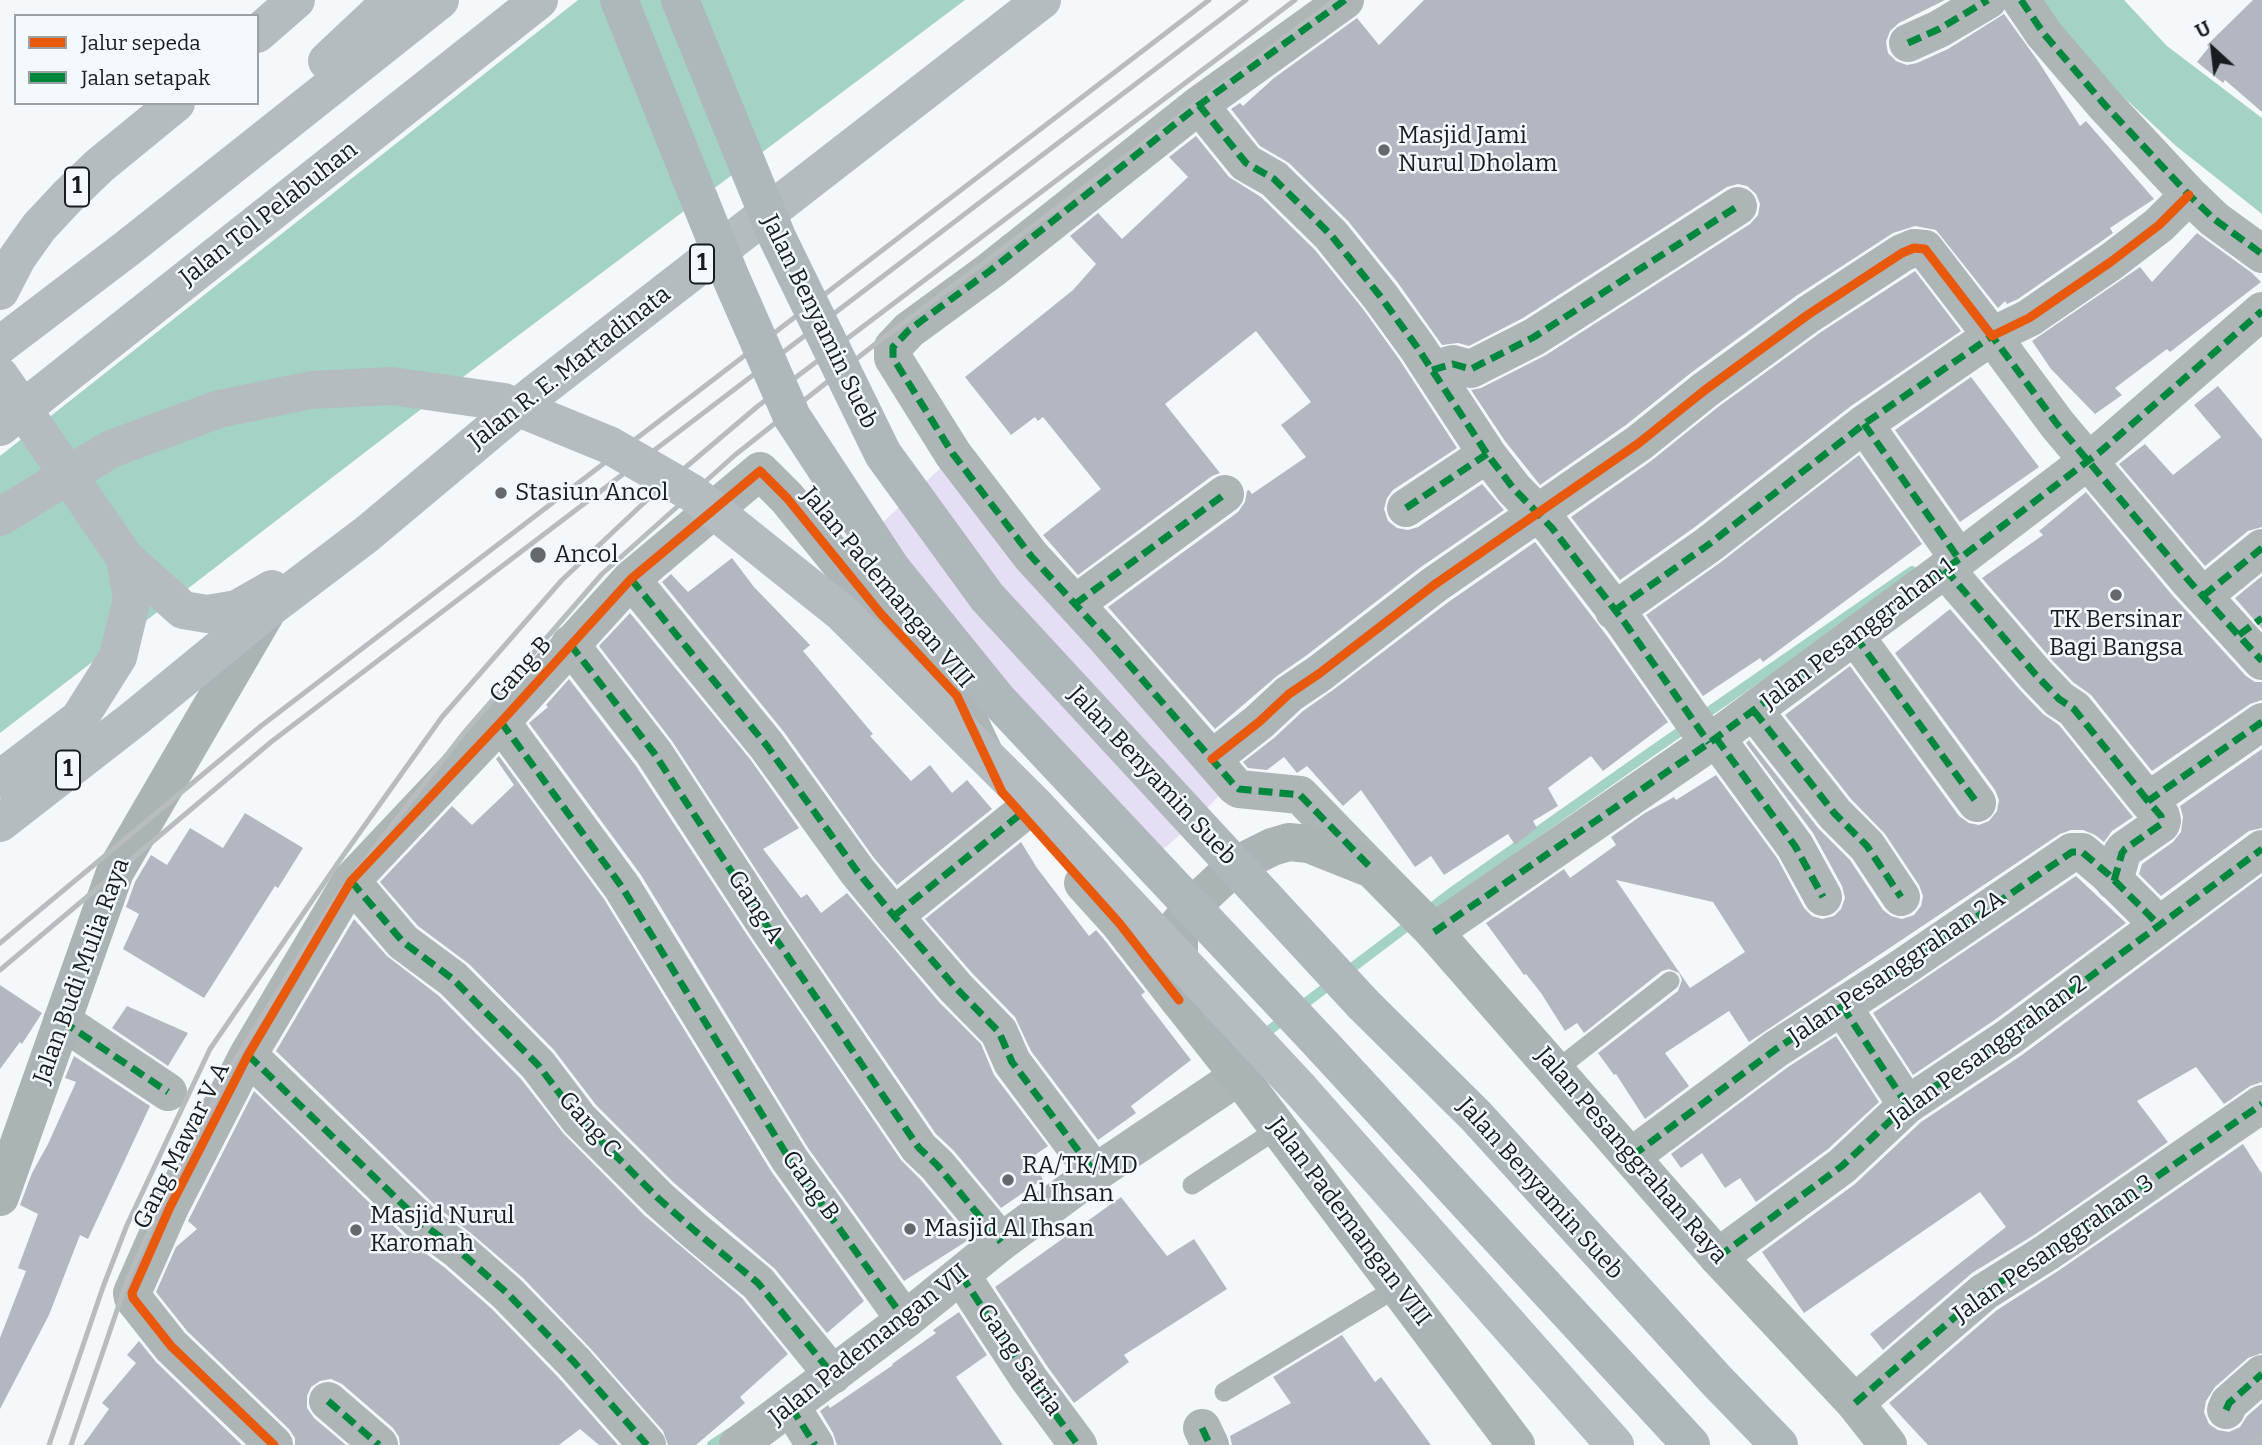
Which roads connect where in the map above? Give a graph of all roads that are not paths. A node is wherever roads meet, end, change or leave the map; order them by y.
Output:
1 (296, 0) edge
2 (392, 0) edge
3 (440, 0) edge
4 (539, 0) edge
5 (619, 0) edge
6 (680, 0) edge
7 (1042, 0) edge
8 (1345, 0) edge
9 (1988, 0) edge
10 (2021, 0) edge
11 (259, 32) edge
12 (1908, 43) dead end
13 (174, 105) edge
14 (1199, 105) junction
15 (2189, 195) junction
16 (1738, 206) dead end
17 (129, 247) junction
18 (2262, 254) edge
19 (0, 291) edge
20 (2262, 311) edge
21 (1992, 337) junction
22 (0, 345) edge
23 (1432, 370) junction
24 (0, 376) edge
25 (1864, 424) junction
26 (0, 427) edge
27 (2066, 434) junction
28 (1487, 454) junction
29 (1226, 494) dead end
30 (1406, 508) dead end
31 (1538, 513) junction
32 (0, 517) edge
33 (367, 534) junction
34 (2262, 548) edge
35 (1949, 553) junction
36 (125, 558) junction
37 (631, 579) junction
38 (2203, 596) junction
39 (1075, 604) junction
40 (268, 609) junction
41 (1614, 611) junction
42 (1855, 636) junction
43 (2254, 638) edge
44 (570, 644) junction
45 (1754, 711) junction
46 (501, 722) junction
47 (2262, 722) edge
48 (1705, 734) junction
49 (1212, 759) junction
50 (0, 779) edge
51 (2148, 801) junction
52 (1977, 803) dead end
53 (1022, 813) junction
54 (0, 823) edge
55 (2262, 849) edge
56 (1372, 869) junction
57 (351, 881) junction
58 (2114, 881) junction
59 (1823, 897) dead end
60 (1901, 897) dead end
61 (894, 916) junction
62 (2158, 924) junction
63 (1434, 932) junction
64 (1670, 981) dead end
65 (1179, 1000) junction
66 (1842, 1006) junction
67 (62, 1021) junction
68 (248, 1055) junction
69 (1556, 1070) junction
70 (1239, 1076) junction
71 (168, 1092) dead end
72 (2262, 1104) edge
73 (1908, 1105) junction
74 (1279, 1128) junction
75 (1632, 1156) junction
76 (1086, 1161) junction
77 (1192, 1185) dead end
78 (0, 1197) edge
79 (993, 1233) junction
80 (1718, 1257) junction
81 (961, 1275) junction
82 (1398, 1287) junction
83 (898, 1309) junction
84 (825, 1365) junction
85 (2262, 1374) edge
86 (1224, 1392) dead end
87 (328, 1401) dead end
88 (1855, 1404) junction
89 (791, 1407) junction
90 (2226, 1410) dead end
91 (274, 1445) edge
92 (379, 1445) edge
93 (647, 1445) edge
94 (738, 1445) edge
95 (815, 1445) edge
96 (1078, 1445) edge
97 (1516, 1445) edge
98 (1615, 1445) edge
99 (1691, 1445) edge
100 (1779, 1445) edge
101 (1888, 1445) edge

1 - 11 highway
2 - 17 highway
3 - 17 highway
4 - 26 highway, Jalan Tol Pelabuhan, bridge
5 - 99 main road, bridge
6 - 100 main road, Jalan Benyamin Sueb, bridge
7 - 33 highway, Jalan R. E. Martadinata / 1
8 - 14 street
9 - 12 street
10 - 15 street
13 - 19 highway, 1
14 - 23 street
14 - 39 street
15 - 18 street
15 - 21 street
16 - 23 street
17 - 22 highway
20 - 27 street, Jalan Pesanggrahan 1
21 - 25 street
21 - 27 street
21 - 31 street
23 - 28 street
24 - 36 highway, Jalan R. E. Martadinata / 1, bridge
25 - 35 street
25 - 41 street
27 - 35 street, Jalan Pesanggrahan 1
27 - 38 street
28 - 30 street
28 - 31 street
29 - 39 street
31 - 41 street
31 - 49 street
32 - 98 highway, bridge
33 - 36 highway, Jalan R. E. Martadinata / 1
33 - 40 highway, Jalan R. E. Martadinata / 1
34 - 38 street
35 - 42 street, Jalan Pesanggrahan 1
35 - 51 street
36 - 50 highway, Jalan R. E. Martadinata / 1
37 - 44 street
37 - 53 street, Jalan Pademangan VIII
37 - 61 street
38 - 43 street
39 - 49 street
40 - 54 highway, Jalan R. E. Martadinata / 1
40 - 67 main road, Jalan Budi Mulia Raya
41 - 48 street
42 - 45 street, Jalan Pesanggrahan 1
42 - 52 street
44 - 46 street, Gang B
44 - 79 street, Gang A
45 - 48 street, Jalan Pesanggrahan 1
45 - 60 street
46 - 57 street
46 - 83 street, Gang B
47 - 51 street
48 - 59 street
48 - 63 street, Jalan Pesanggrahan 1
49 - 56 street
51 - 58 street
53 - 61 street
53 - 65 street, Jalan Pademangan VIII
55 - 62 street, Jalan Pesanggrahan 2
56 - 63 main road, Jalan Pesanggrahan Raya
56 - 65 main road
57 - 68 street
57 - 84 street, Gang C
58 - 62 street, Jalan Pesanggrahan 2A
58 - 66 street, Jalan Pesanggrahan 2A
61 - 76 street
62 - 73 street, Jalan Pesanggrahan 2
63 - 69 main road, Jalan Pesanggrahan Raya
64 - 69 lane
65 - 70 main road, Jalan Pademangan VIII
66 - 73 street
66 - 75 street, Jalan Pesanggrahan 2A
67 - 71 street
67 - 78 main road, Jalan Budi Mulia Raya
68 - 91 street, Gang Mawar V A
68 - 93 street
69 - 75 main road, Jalan Pesanggrahan Raya
70 - 74 main road, Jalan Pademangan VIII
70 - 76 street, Jalan Pademangan VII
72 - 88 street, Jalan Pesanggrahan 3
73 - 80 street, Jalan Pesanggrahan 2
74 - 77 lane
74 - 82 main road, Jalan Pademangan VIII
75 - 80 main road, Jalan Pesanggrahan Raya
76 - 79 street, Jalan Pademangan VII
79 - 81 street, Jalan Pademangan VII
80 - 88 main road, Jalan Pesanggrahan Raya
81 - 83 street, Jalan Pademangan VII
81 - 96 street, Gang Satria
82 - 86 lane
82 - 97 main road, Jalan Pademangan VIII
83 - 84 street, Jalan Pademangan VII
84 - 89 street, Jalan Pademangan VII
85 - 90 street
87 - 92 street
88 - 101 main road, Jalan Pesanggrahan Raya
89 - 94 street, Jalan Pademangan VII
89 - 95 street

